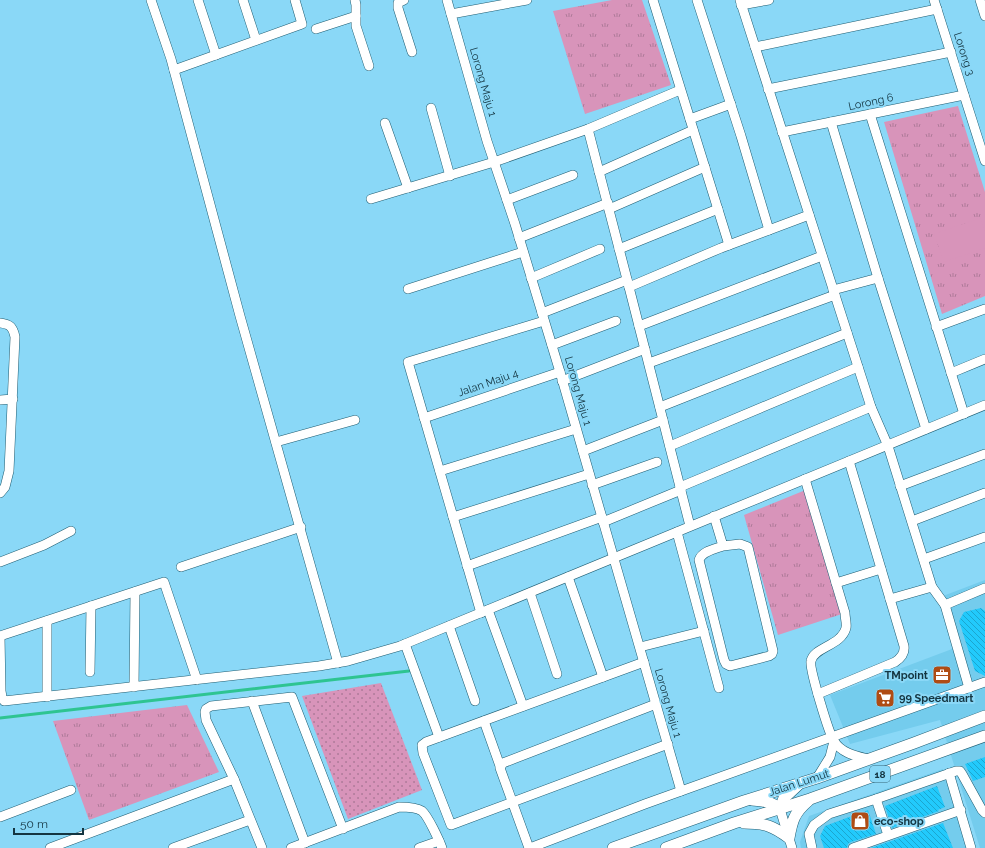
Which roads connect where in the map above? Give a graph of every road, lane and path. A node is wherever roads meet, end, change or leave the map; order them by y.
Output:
1 (151, 0) edge
2 (198, 0) edge
3 (243, 0) edge
4 (295, 0) edge
5 (355, 0) edge
6 (404, 0) edge
7 (447, 0) edge
8 (526, 0) edge
9 (653, 0) edge
10 (697, 0) edge
11 (769, 0) edge
12 (934, 0) edge
13 (980, 0) edge
14 (492, 3) edge
15 (740, 3) edge
16 (937, 9) junction
17 (451, 14) junction
18 (356, 16) junction
19 (985, 16) edge
20 (316, 29) dead end
21 (256, 40) junction
22 (755, 47) junction
23 (412, 52) dead end
24 (951, 52) junction
25 (216, 54) junction
26 (369, 66) dead end
27 (174, 70) junction
28 (768, 89) junction
29 (680, 90) junction
30 (964, 95) junction
31 (731, 104) junction
32 (431, 108) dead end
33 (870, 114) junction
34 (690, 119) junction
35 (831, 122) junction
36 (384, 123) dead end
37 (588, 129) junction
38 (693, 130) junction
39 (782, 132) junction
40 (985, 161) edge
41 (494, 162) junction
42 (705, 167) junction
43 (599, 172) junction
44 (573, 175) dead end
45 (450, 176) junction
46 (408, 188) junction
47 (371, 199) dead end
48 (507, 200) junction
49 (608, 206) junction
50 (718, 209) junction
51 (809, 215) junction
52 (769, 230) junction
53 (519, 238) junction
54 (729, 245) junction
55 (600, 249) dead end
56 (619, 249) junction
57 (523, 252) junction
58 (822, 256) junction
59 (531, 278) junction
60 (878, 278) junction
61 (628, 283) junction
62 (408, 289) dead end
63 (834, 293) junction
64 (985, 309) edge
65 (543, 317) junction
66 (616, 320) dead end
67 (0, 323) edge
68 (639, 326) junction
69 (936, 327) junction
70 (847, 333) junction
71 (552, 345) junction
72 (645, 349) junction
73 (985, 359) edge
74 (649, 363) junction
75 (858, 367) junction
76 (951, 374) junction
77 (561, 376) junction
78 (13, 399) junction
79 (0, 400) edge
80 (985, 406) edge
81 (660, 407) junction
82 (871, 407) junction
83 (964, 414) junction
84 (424, 418) junction
85 (355, 420) dead end
86 (663, 420) junction
87 (576, 429) junction
88 (926, 429) junction
89 (276, 442) junction
90 (670, 446) junction
91 (888, 446) junction
92 (582, 451) junction
93 (985, 454) edge
94 (849, 461) junction
95 (657, 462) dead end
96 (440, 471) junction
97 (589, 474) junction
98 (805, 479) junction
99 (592, 485) junction
100 (900, 486) junction
101 (681, 488) junction
102 (0, 493) edge
103 (985, 493) edge
104 (714, 516) junction
105 (453, 517) junction
106 (602, 519) junction
107 (912, 521) junction
108 (690, 526) junction
109 (301, 527) junction
110 (71, 531) dead end
111 (677, 532) junction
112 (985, 536) edge
113 (723, 546) junction
114 (614, 558) junction
115 (924, 559) junction
116 (0, 562) edge
117 (467, 566) junction
118 (181, 567) dead end
119 (882, 569) junction
120 (568, 577) junction
121 (836, 583) junction
122 (932, 587) junction
123 (985, 588) edge
124 (135, 592) junction
125 (530, 593) junction
126 (890, 599) junction
127 (945, 605) junction
128 (91, 606) junction
129 (485, 612) junction
130 (46, 621) junction
131 (449, 626) junction
132 (704, 630) junction
133 (405, 644) junction
134 (640, 647) junction
135 (644, 662) junction
136 (338, 663) junction
137 (90, 672) dead end
138 (557, 674) dead end
139 (603, 677) junction
140 (197, 680) junction
141 (985, 682) edge
142 (134, 687) junction
143 (719, 688) dead end
144 (969, 688) junction
145 (818, 694) junction
146 (47, 697) junction
147 (252, 701) junction
148 (475, 701) dead end
149 (656, 704) junction
150 (523, 706) junction
151 (985, 716) edge
152 (484, 721) junction
153 (970, 721) junction
154 (985, 731) edge
155 (985, 736) edge
156 (440, 737) junction
157 (833, 739) junction
158 (914, 743) junction
159 (668, 744) junction
160 (949, 749) junction
161 (868, 759) junction
162 (500, 766) junction
163 (949, 773) junction
164 (817, 778) junction
165 (234, 779) junction
166 (803, 781) junction
167 (71, 790) dead end
168 (681, 791) junction
169 (810, 799) junction
170 (876, 799) junction
171 (744, 801) junction
172 (512, 803) junction
173 (780, 809) junction
174 (961, 810) junction
175 (985, 813) edge
176 (0, 816) edge
177 (250, 820) junction
178 (734, 823) junction
179 (343, 829) junction
180 (888, 835) junction
181 (305, 843) junction
182 (791, 843) edge
183 (440, 844) edge
184 (50, 848) edge
185 (173, 848) edge
186 (262, 848) edge
187 (291, 848) edge
188 (419, 848) edge
189 (529, 848) edge
190 (613, 848) edge
191 (666, 848) edge
192 (812, 848) edge
193 (853, 848) edge
194 (971, 848) edge

1 - 27 street
2 - 25 street
3 - 21 street
4 - 21 street
5 - 18 street
6 - 23 street
7 - 17 street, Lorong Maju 1
8 - 14 street
9 - 29 street
10 - 31 street
11 - 15 street
12 - 16 street, Lorong 3
13 - 19 street
14 - 17 street
15 - 22 street
16 - 22 street
16 - 24 street, Lorong 3
17 - 41 street, Lorong Maju 1
18 - 20 street
18 - 26 street
21 - 25 street
22 - 28 street
24 - 28 street
24 - 30 street, Lorong 3
25 - 27 street
27 - 89 street
28 - 39 street
29 - 34 street
29 - 37 street
30 - 33 street, Lorong 6
30 - 40 street, Lorong 3
31 - 34 street
31 - 52 street
32 - 45 street
33 - 35 street, Lorong 6
33 - 69 street
34 - 38 street
35 - 39 street, Lorong 6
35 - 60 street
36 - 46 street
37 - 41 street
37 - 43 street
38 - 42 street
38 - 43 street
39 - 51 street
41 - 45 street
41 - 48 street, Lorong Maju 1
42 - 49 street
42 - 50 street
43 - 49 street
44 - 48 street
45 - 46 street
46 - 47 street
48 - 53 street, Lorong Maju 1
49 - 53 street
49 - 56 street
50 - 54 street
50 - 56 street
51 - 52 street
51 - 58 street
52 - 54 street
53 - 57 street, Lorong Maju 1
54 - 61 street
55 - 59 street
56 - 61 street
57 - 59 street, Lorong Maju 1
57 - 62 street
58 - 63 street
58 - 68 street
59 - 65 street, Lorong Maju 1
60 - 63 street
60 - 88 street
61 - 65 street
61 - 68 street
63 - 70 street
63 - 74 street
64 - 69 street
65 - 71 street, Lorong Maju 1
65 - 84 street
66 - 71 street
67 - 78 street
68 - 72 street
69 - 76 street
70 - 75 street
70 - 81 street
71 - 77 street, Lorong Maju 1
72 - 74 street
72 - 77 street, Jalan Maju 4
73 - 76 street
74 - 81 street
75 - 82 street
75 - 90 street
76 - 83 street
77 - 84 street, Jalan Maju 4
77 - 87 street, Lorong Maju 1
78 - 79 street
78 - 102 street
80 - 83 street
81 - 86 street
82 - 91 street
82 - 101 street
83 - 88 street
84 - 96 street
85 - 89 street
86 - 90 street
86 - 92 street
87 - 92 street, Lorong Maju 1
87 - 96 street
88 - 91 street
89 - 109 street
90 - 101 street
91 - 94 street
91 - 100 street
92 - 97 street, Lorong Maju 1
93 - 100 street
94 - 98 street
94 - 119 street
95 - 99 street
96 - 105 street
97 - 99 street, Lorong Maju 1
97 - 105 street
98 - 104 street
98 - 121 street
99 - 106 street, Lorong Maju 1
100 - 107 street
101 - 106 street
101 - 108 street
103 - 107 street
104 - 108 street
104 - 113 street
105 - 117 street
106 - 114 street, Lorong Maju 1
106 - 117 street
107 - 115 street
108 - 111 street
109 - 118 street
109 - 136 street
110 - 116 street
111 - 114 street
111 - 132 street
112 - 115 street
113 - 113 street
114 - 120 street
114 - 134 street, Lorong Maju 1
115 - 122 street
117 - 129 street
119 - 121 street
119 - 126 street
120 - 125 street
120 - 139 street
121 - 145 street
122 - 126 street
122 - 127 street
123 - 127 street
124 - 128 street
124 - 140 street
124 - 142 street
125 - 129 street
125 - 138 street
126 - 145 street
127 - 144 street
128 - 130 street
128 - 137 street
129 - 131 street
129 - 150 street
130 - 146 street
130 - 146 street
131 - 133 street
131 - 148 street
132 - 134 street
132 - 143 street
133 - 136 street
133 - 156 street
134 - 135 street, Lorong Maju 1
135 - 139 street
135 - 149 street, Lorong Maju 1
136 - 140 street
139 - 150 street
140 - 142 street
141 - 144 street
142 - 146 street
144 - 157 street
145 - 157 street
147 - 165 street
147 - 179 street
147 - 181 street
149 - 159 street, Lorong Maju 1
149 - 162 street
150 - 152 street
151 - 153 main road, Jalan Lumut / 18
152 - 156 street
152 - 162 street
153 - 154 main road
153 - 158 main road, Jalan Lumut / 18
155 - 160 main road, Jalan Lumut / 18
156 - 172 street
157 - 161 street
157 - 164 street
157 - 168 street
158 - 160 main road
158 - 161 main road, Jalan Lumut / 18
159 - 168 street, Lorong Maju 1
159 - 172 street
160 - 169 main road, Jalan Lumut / 18
161 - 164 main road, Jalan Lumut / 18
162 - 172 street
163 - 170 street
163 - 174 street
163 - 175 street
164 - 166 main road, Jalan Lumut / 18
165 - 177 street
165 - 184 street
166 - 171 main road, Jalan Lumut / 18
166 - 173 main road
167 - 176 street
168 - 189 street
169 - 173 main road, Jalan Lumut / 18
169 - 182 main road
170 - 180 street
170 - 192 street
171 - 173 main road
171 - 190 main road, Jalan Lumut / 18
172 - 189 street
173 - 178 main road, Jalan Lumut / 18
173 - 182 street
174 - 180 street
174 - 194 street
177 - 185 street
177 - 186 street
178 - 182 main road
178 - 191 main road, Jalan Lumut / 18
179 - 181 street
179 - 183 street
180 - 193 street
181 - 187 street
183 - 188 street

